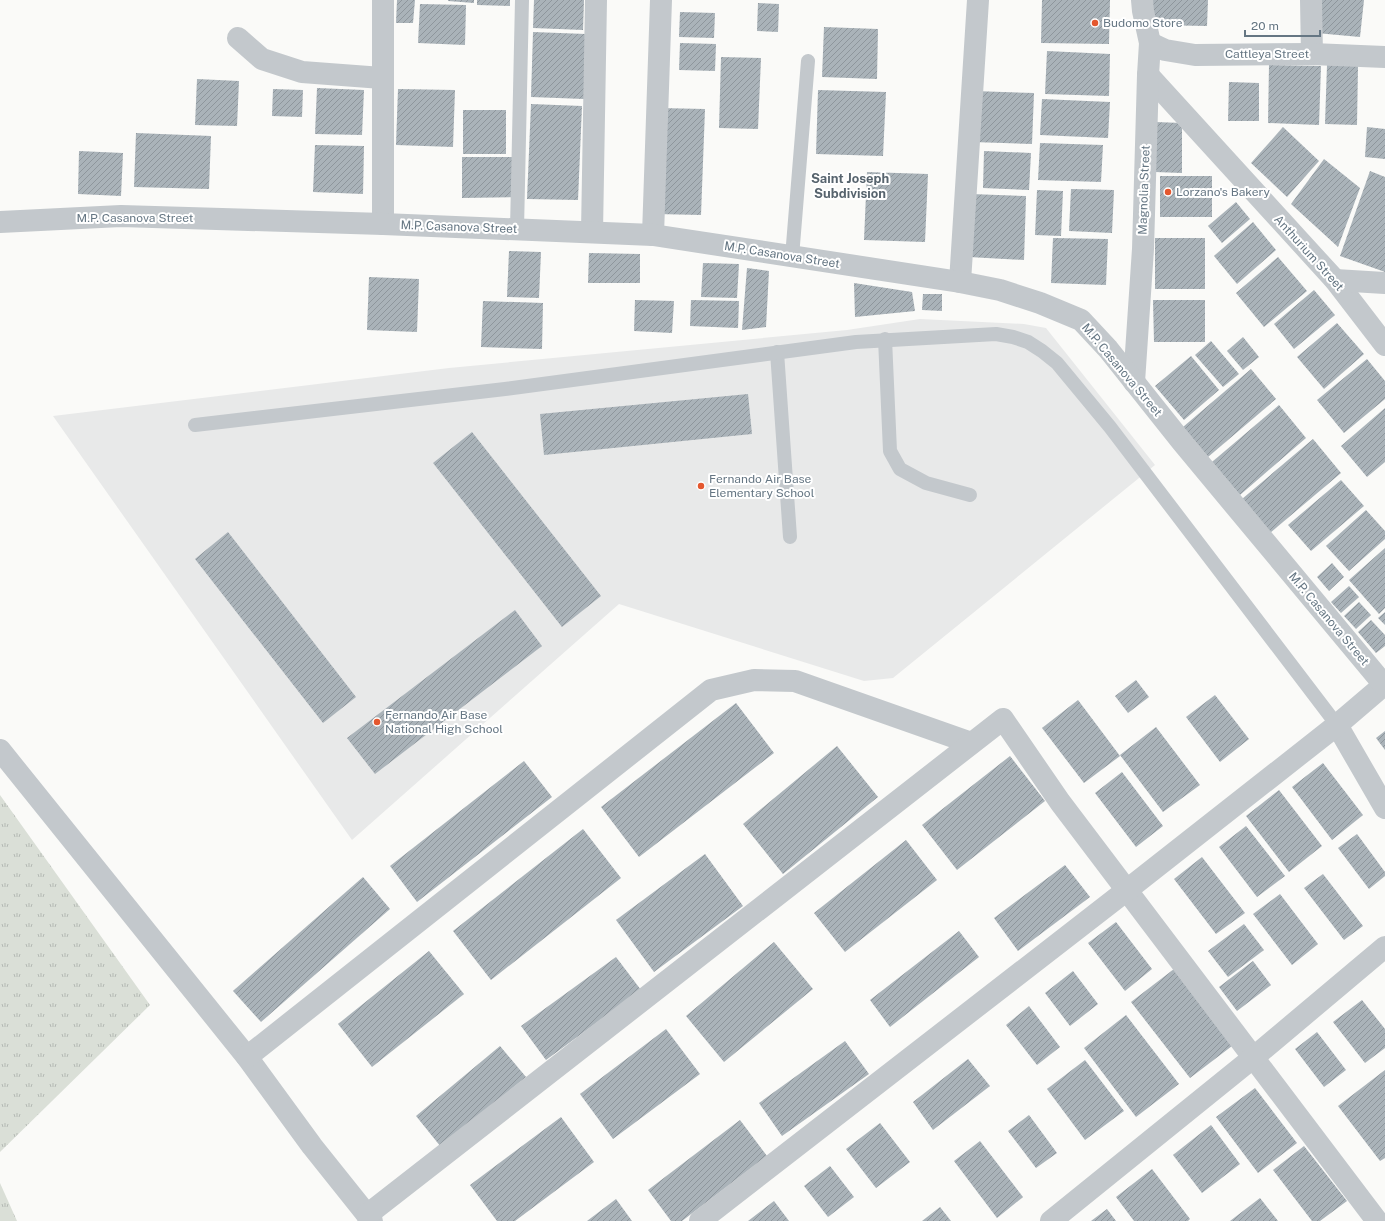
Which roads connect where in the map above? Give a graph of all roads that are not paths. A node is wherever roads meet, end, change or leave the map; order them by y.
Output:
1 (383, 0) edge
2 (522, 0) edge
3 (596, 0) edge
4 (661, 0) edge
5 (978, 0) edge
6 (1142, 0) edge
7 (1311, 0) edge
8 (238, 38) dead end
9 (1150, 43) junction
10 (1312, 54) junction
11 (1385, 57) edge
12 (808, 61) dead end
13 (1148, 76) junction
14 (382, 78) junction
15 (0, 222) edge
16 (383, 224) junction
17 (517, 229) junction
18 (592, 232) junction
19 (653, 235) junction
20 (792, 257) junction
21 (1335, 280) junction
22 (960, 282) junction
23 (1385, 284) edge
24 (885, 339) junction
25 (1385, 345) edge
26 (777, 352) junction
27 (1134, 382) junction
28 (195, 425) dead end
29 (970, 495) dead end
30 (790, 537) dead end
31 (1384, 686) edge
32 (1337, 725) junction
33 (971, 743) junction
34 (0, 750) edge
35 (1385, 808) edge
36 (1127, 890) junction
37 (1385, 947) edge
38 (247, 1057) junction
39 (1254, 1057) junction
40 (1385, 1214) edge
41 (370, 1218) edge
42 (700, 1221) edge
43 (1051, 1221) edge
44 (1377, 1221) edge

1 - 14 street
2 - 17 lane
3 - 18 street
4 - 19 street
5 - 22 street
6 - 9 street, Magnolia Street
7 - 10 street
8 - 14 street
9 - 10 street, Cattleya Street
9 - 13 street, Magnolia Street
10 - 11 street, Cattleya Street
12 - 20 lane
13 - 21 street, Anthurium Street
13 - 27 street, Magnolia Street
14 - 16 street
15 - 16 street, M.P. Casanova Street
16 - 17 street, M.P. Casanova Street
17 - 18 street, M.P. Casanova Street
18 - 19 street, M.P. Casanova Street
19 - 20 street, M.P. Casanova Street
20 - 22 street, M.P. Casanova Street
21 - 23 street
21 - 25 street, Anthurium Street
22 - 27 street, M.P. Casanova Street
24 - 26 lane
24 - 29 lane
24 - 32 lane
26 - 28 lane
26 - 30 lane
27 - 31 street, M.P. Casanova Street
31 - 32 street
32 - 35 street
32 - 36 street
33 - 36 street
33 - 38 street
33 - 41 street
34 - 38 street
36 - 39 street
36 - 42 street
37 - 39 street
38 - 41 street
39 - 43 street
39 - 44 street
40 - 44 street

